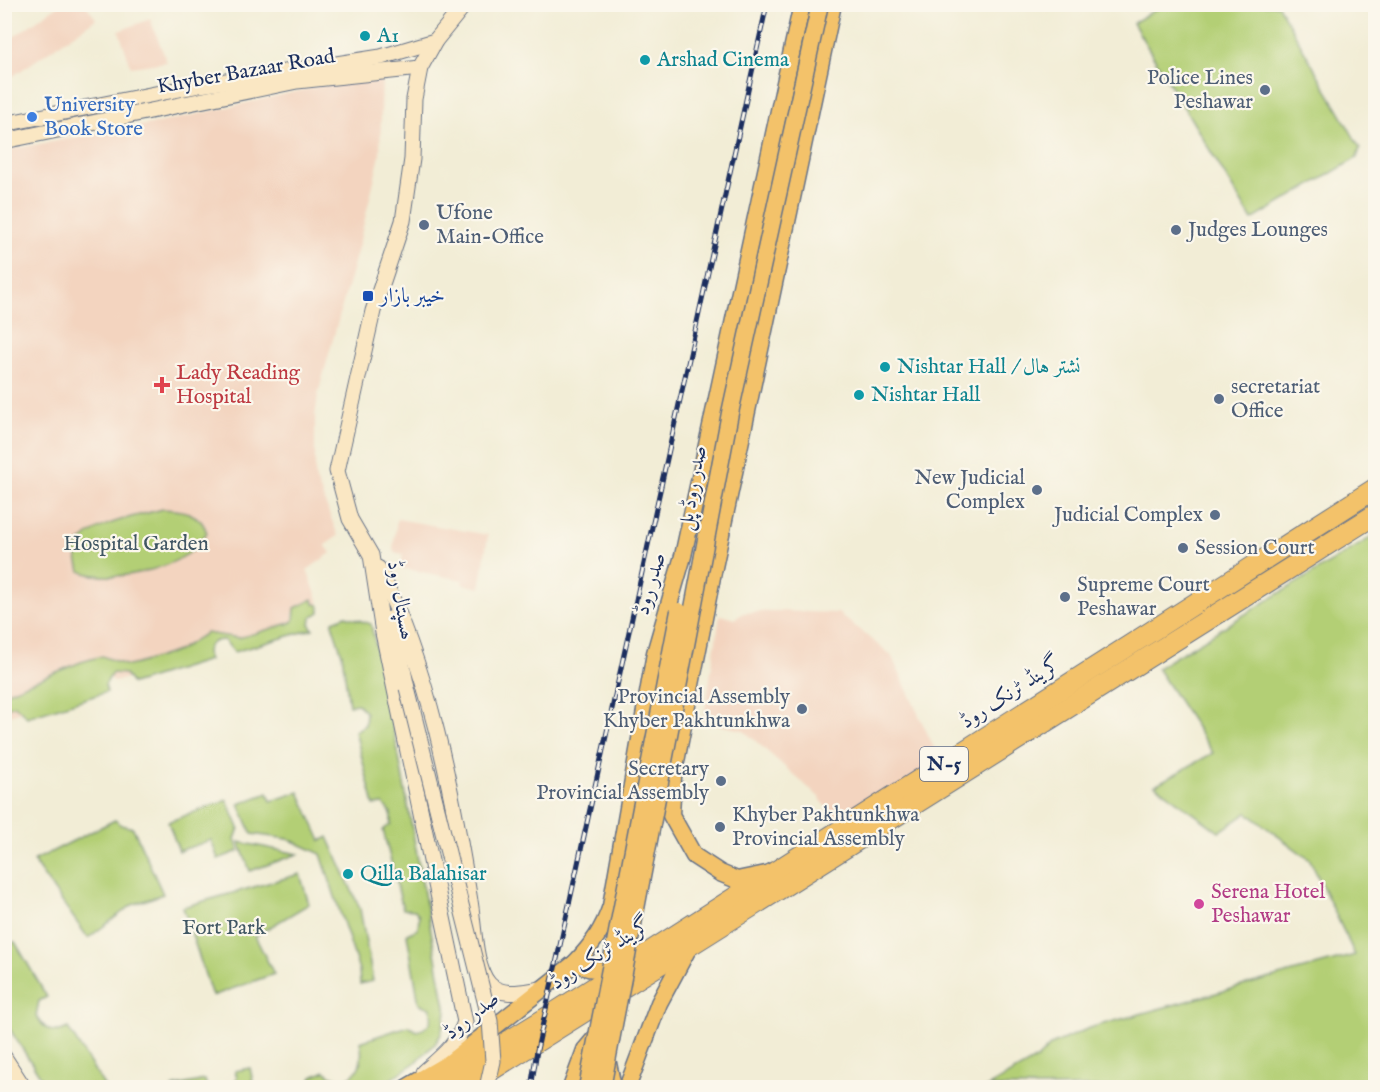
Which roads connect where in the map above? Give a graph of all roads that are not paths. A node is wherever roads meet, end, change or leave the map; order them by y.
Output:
1 (465, 4) edge
2 (802, 4) edge
3 (820, 4) edge
4 (833, 4) edge
5 (435, 41) junction
6 (420, 68) junction
7 (164, 100) junction
8 (4, 124) edge
9 (4, 141) edge
10 (1376, 488) edge
11 (1376, 514) edge
12 (371, 555) junction
13 (683, 556) junction
14 (1044, 711) junction
15 (771, 873) junction
16 (690, 944) junction
17 (575, 963) junction
18 (616, 972) junction
19 (541, 989) junction
20 (596, 1037) junction
21 (4, 1057) edge
22 (608, 1063) junction
23 (24, 1088) edge
24 (406, 1088) edge
25 (426, 1088) edge
26 (463, 1088) edge
27 (488, 1088) edge
28 (571, 1088) edge
29 (587, 1088) edge
30 (602, 1088) edge
31 (613, 1088) edge
32 (627, 1088) edge

1 - 5 street
2 - 13 main road, صدر روڈ
3 - 22 main road, صدر روڈ پل, bridge
4 - 15 main road
5 - 6 street
5 - 7 street
6 - 7 street, Khyber Bazaar Road
6 - 12 street, ھسپتال روڈ
7 - 8 street
7 - 9 street, Khyber Bazaar Road
10 - 14 highway, گرینڈ ٹرنک روڈ / N-5
11 - 14 highway, گرینڈ ٹرنک روڈ / N-5
12 - 19 street
12 - 24 street, ھسپتال روڈ
12 - 27 street, bridge
13 - 17 main road, صدر روڈ
13 - 20 main road, صدر روڈ پل, bridge
14 - 15 highway, گرینڈ ٹرنک روڈ / N-5
14 - 16 highway, گرینڈ ٹرنک روڈ / N-5
15 - 18 highway, گرینڈ ٹرنک روڈ / N-5
16 - 26 highway, گرینڈ ٹرنک روڈ / N-5
16 - 32 main road
17 - 18 main road
17 - 19 main road, صدر روڈ
18 - 25 highway, گرینڈ ٹرنک روڈ / N-5
19 - 24 main road, صدر روڈ
20 - 28 main road
20 - 29 main road, صدر روڈ پل, bridge
21 - 23 street
22 - 30 main road, صدر روڈ پل, bridge
22 - 31 main road

